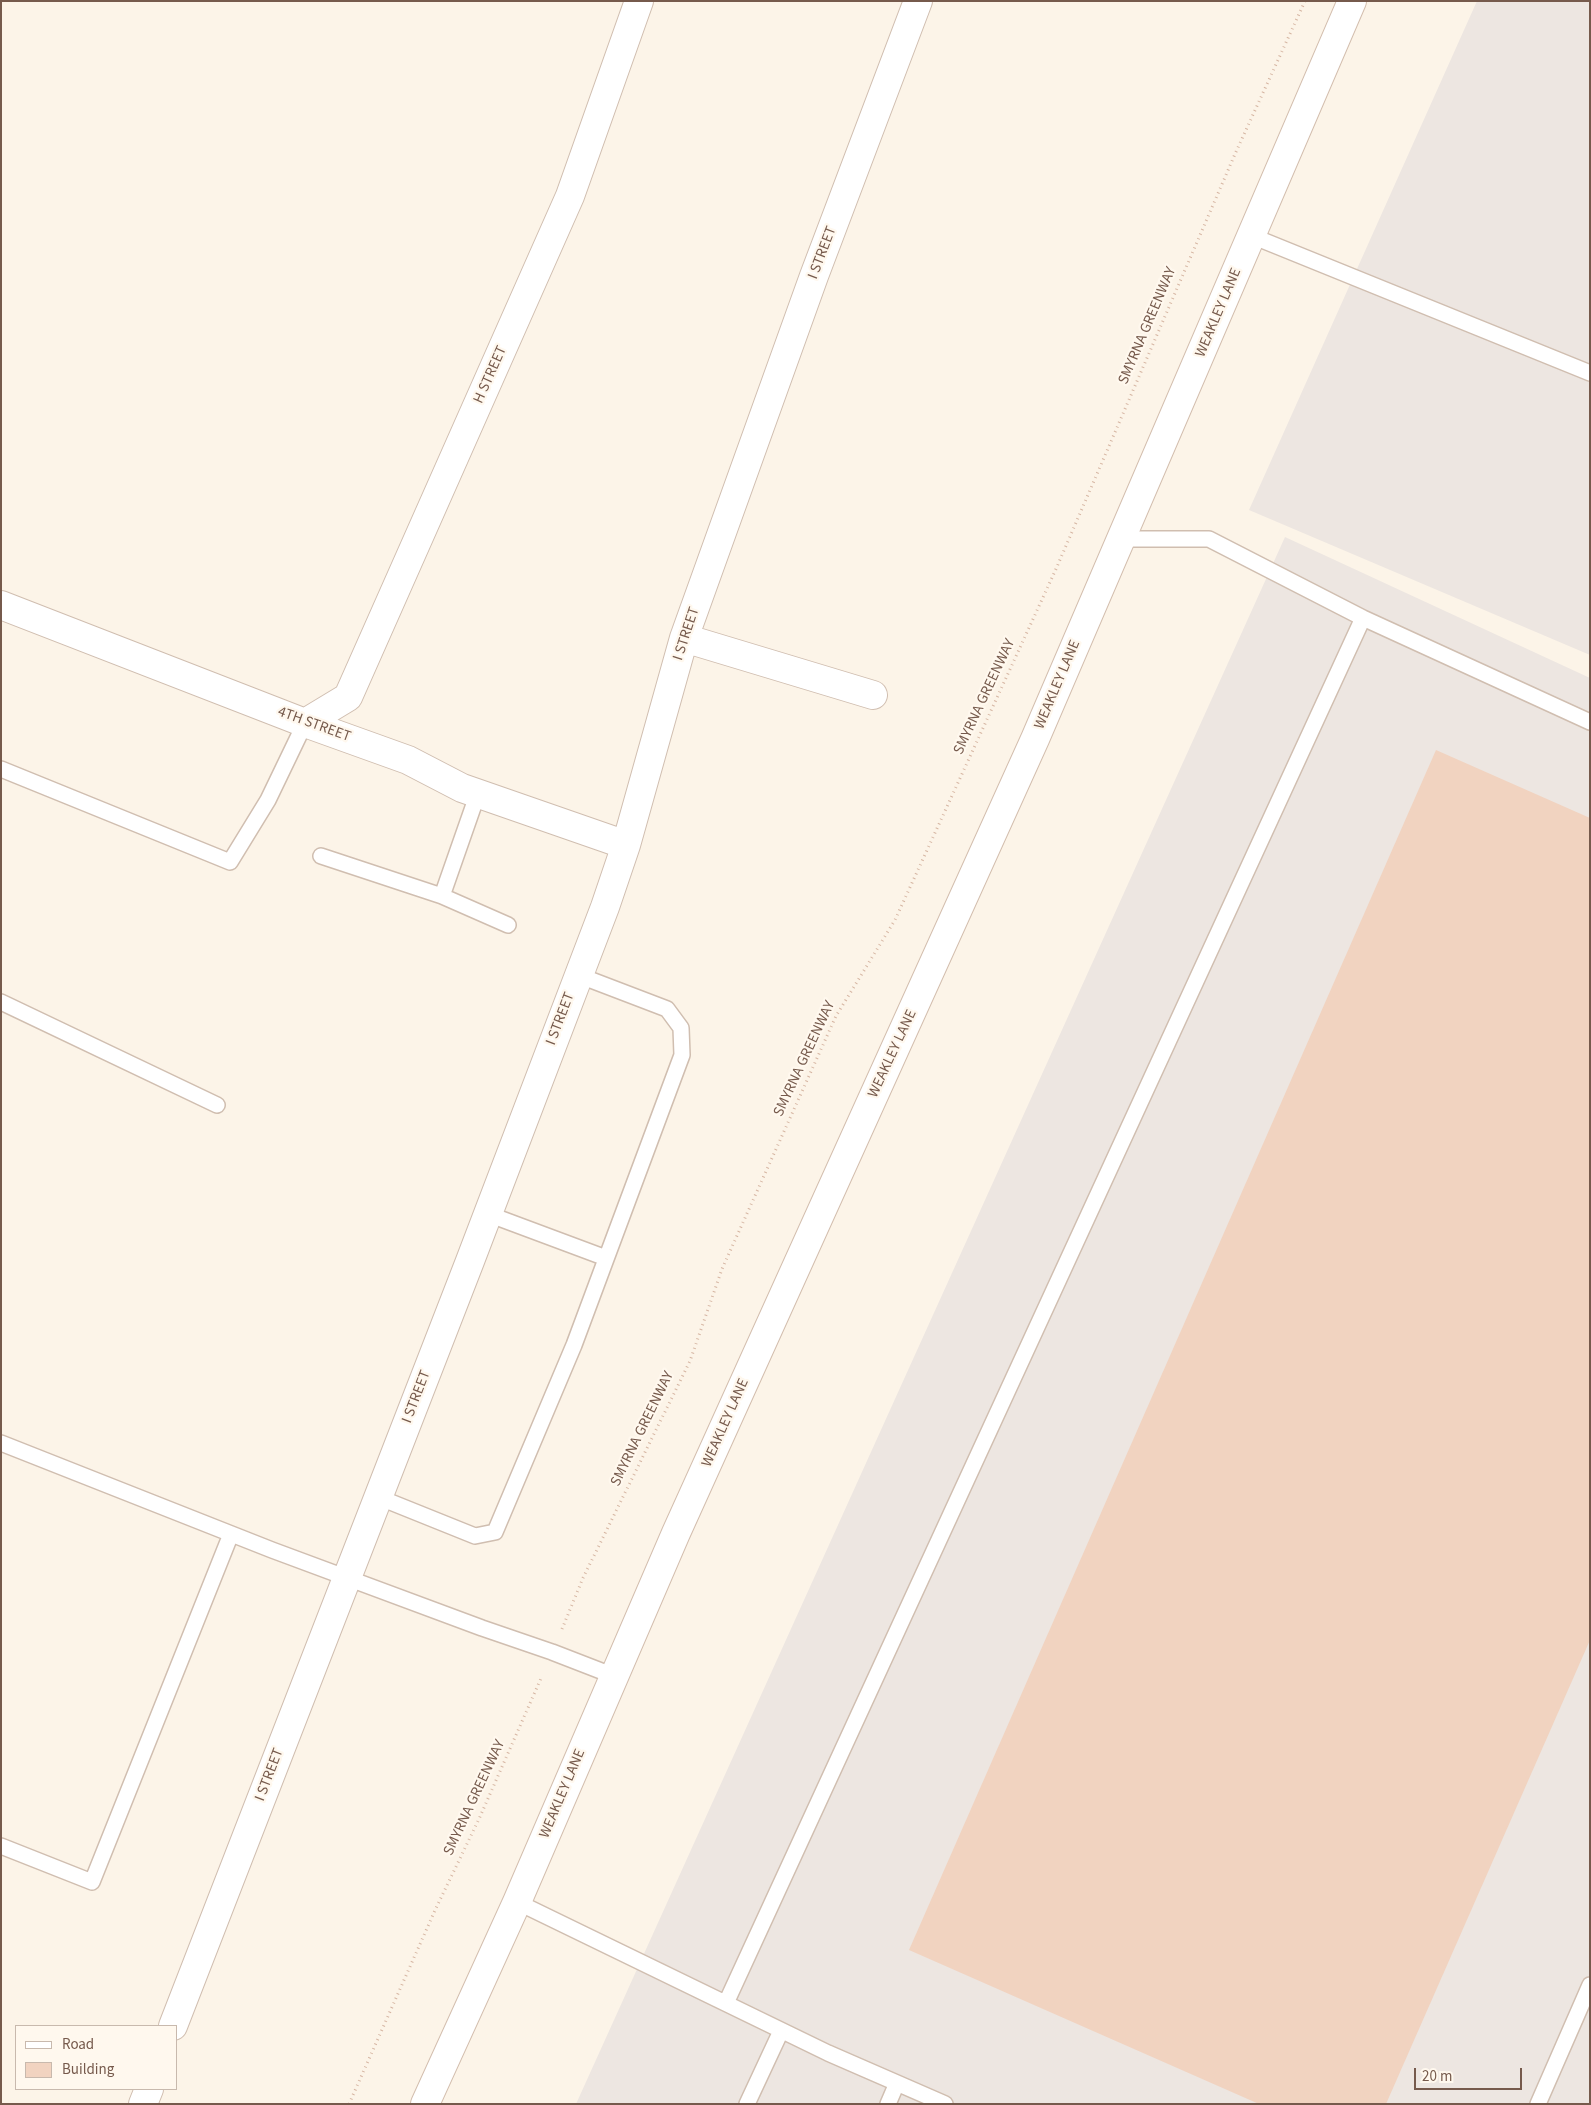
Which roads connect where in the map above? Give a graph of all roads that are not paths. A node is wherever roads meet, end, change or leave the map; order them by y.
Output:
1 (639, 1) edge
2 (918, 1) edge
3 (1352, 1) edge
4 (1252, 236) junction
5 (1590, 373) edge
6 (1121, 539) junction
7 (1, 606) edge
8 (1363, 618) junction
9 (684, 638) junction
10 (874, 695) dead end
11 (1590, 722) edge
12 (306, 723) junction
13 (1, 769) edge
14 (478, 793) junction
15 (626, 844) junction
16 (321, 856) dead end
17 (442, 896) junction
18 (508, 925) dead end
19 (578, 975) junction
20 (1, 1002) edge
21 (217, 1104) dead end
22 (488, 1214) junction
23 (606, 1258) junction
24 (1, 1443) edge
25 (378, 1497) junction
26 (231, 1534) junction
27 (347, 1577) junction
28 (614, 1676) junction
29 (1, 1846) edge
30 (517, 1902) junction
31 (1590, 1984) edge
32 (726, 2004) junction
33 (173, 2025) edge
34 (781, 2030) junction
35 (897, 2083) junction
36 (149, 2090) edge
37 (144, 2104) edge
38 (425, 2104) edge
39 (747, 2104) edge
40 (888, 2104) edge
41 (946, 2104) edge
42 (1538, 2104) edge

1 - 12 street, H STREET
2 - 9 street, I STREET
3 - 4 street, WEAKLEY LANE
4 - 5 lane
4 - 6 street, WEAKLEY LANE
6 - 8 lane
6 - 28 street, WEAKLEY LANE
7 - 12 street, 4TH STREET
8 - 11 lane
8 - 32 lane
9 - 10 street
9 - 15 street, I STREET
12 - 13 lane
12 - 14 street, 4TH STREET
14 - 15 street, 4TH STREET
14 - 17 lane
15 - 19 street, I STREET
16 - 17 lane
17 - 18 lane
19 - 22 street, I STREET
19 - 23 lane
20 - 21 lane
22 - 23 lane
22 - 25 street, I STREET
23 - 25 lane
24 - 26 lane
25 - 27 street, I STREET
26 - 27 lane
26 - 29 lane
27 - 28 lane
27 - 33 street, I STREET
28 - 30 street, WEAKLEY LANE
30 - 32 lane
30 - 38 street, WEAKLEY LANE
31 - 42 lane
32 - 34 lane
34 - 35 lane
34 - 39 lane
35 - 40 lane
35 - 41 lane
36 - 37 street

